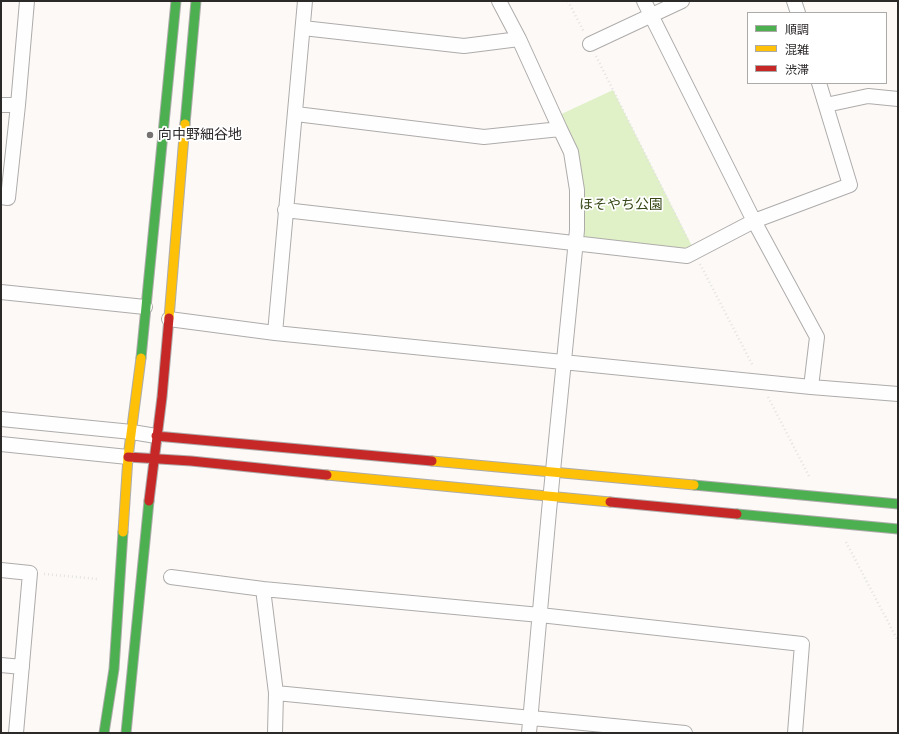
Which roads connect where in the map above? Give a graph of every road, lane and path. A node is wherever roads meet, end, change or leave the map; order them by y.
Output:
1 (27, 1) edge
2 (176, 1) edge
3 (196, 1) edge
4 (305, 1) edge
5 (499, 1) edge
6 (568, 1) edge
7 (644, 1) edge
8 (682, 1) edge
9 (794, 1) edge
10 (798, 12) edge
11 (651, 15) junction
12 (303, 28) junction
13 (519, 39) junction
14 (590, 44) junction
15 (819, 84) edge
16 (898, 99) edge
17 (1, 105) edge
18 (826, 105) junction
19 (18, 106) junction
20 (296, 114) junction
21 (560, 129) junction
22 (1, 197) edge
23 (285, 210) junction
24 (754, 221) junction
25 (576, 244) junction
26 (695, 252) junction
27 (1, 292) edge
28 (145, 308) junction
29 (169, 319) junction
30 (275, 333) junction
31 (564, 361) junction
32 (760, 381) junction
33 (811, 387) junction
34 (898, 394) edge
35 (1, 419) edge
36 (132, 432) junction
37 (156, 436) junction
38 (1, 444) edge
39 (128, 457) junction
40 (154, 459) junction
41 (553, 474) junction
42 (810, 479) dead end
43 (551, 497) junction
44 (898, 504) edge
45 (898, 530) edge
46 (846, 542) dead end
47 (1, 570) edge
48 (30, 573) junction
49 (171, 577) dead end
50 (98, 578) dead end
51 (263, 589) junction
52 (540, 615) junction
53 (898, 641) edge
54 (1, 665) edge
55 (22, 667) junction
56 (276, 693) junction
57 (530, 718) junction
58 (16, 733) edge
59 (104, 733) edge
60 (126, 733) edge
61 (276, 733) edge
62 (529, 733) edge
63 (685, 733) edge
64 (795, 733) edge

1 - 19 street
2 - 28 street
3 - 29 street
4 - 12 street
5 - 13 street
6 - 14 path
7 - 11 street
8 - 11 street
9 - 10 street
11 - 14 street
11 - 24 street
12 - 13 street
12 - 20 street
13 - 21 street
14 - 26 path
15 - 18 street
16 - 18 street
17 - 19 street
18 - 24 street
19 - 22 street
20 - 21 street
20 - 23 street
21 - 25 street
23 - 25 street
23 - 30 street
24 - 26 street
24 - 33 street
25 - 26 street
25 - 31 street
26 - 32 path
27 - 28 street
28 - 36 street
29 - 30 street
29 - 37 street
30 - 31 street
31 - 32 street
31 - 41 street
32 - 33 street
32 - 42 path
33 - 34 street
35 - 36 street
36 - 37 street
36 - 39 street
37 - 40 street
37 - 41 street
38 - 39 street
39 - 40 street
39 - 59 street
40 - 43 street
40 - 60 street
41 - 43 street
41 - 44 street
43 - 45 street
43 - 52 street
46 - 53 path
47 - 48 street
48 - 50 path
48 - 55 street
49 - 51 street
51 - 52 street
51 - 56 street
52 - 57 street
52 - 64 street
54 - 55 street
55 - 58 street
56 - 57 street
56 - 61 street
57 - 62 street
57 - 63 street

